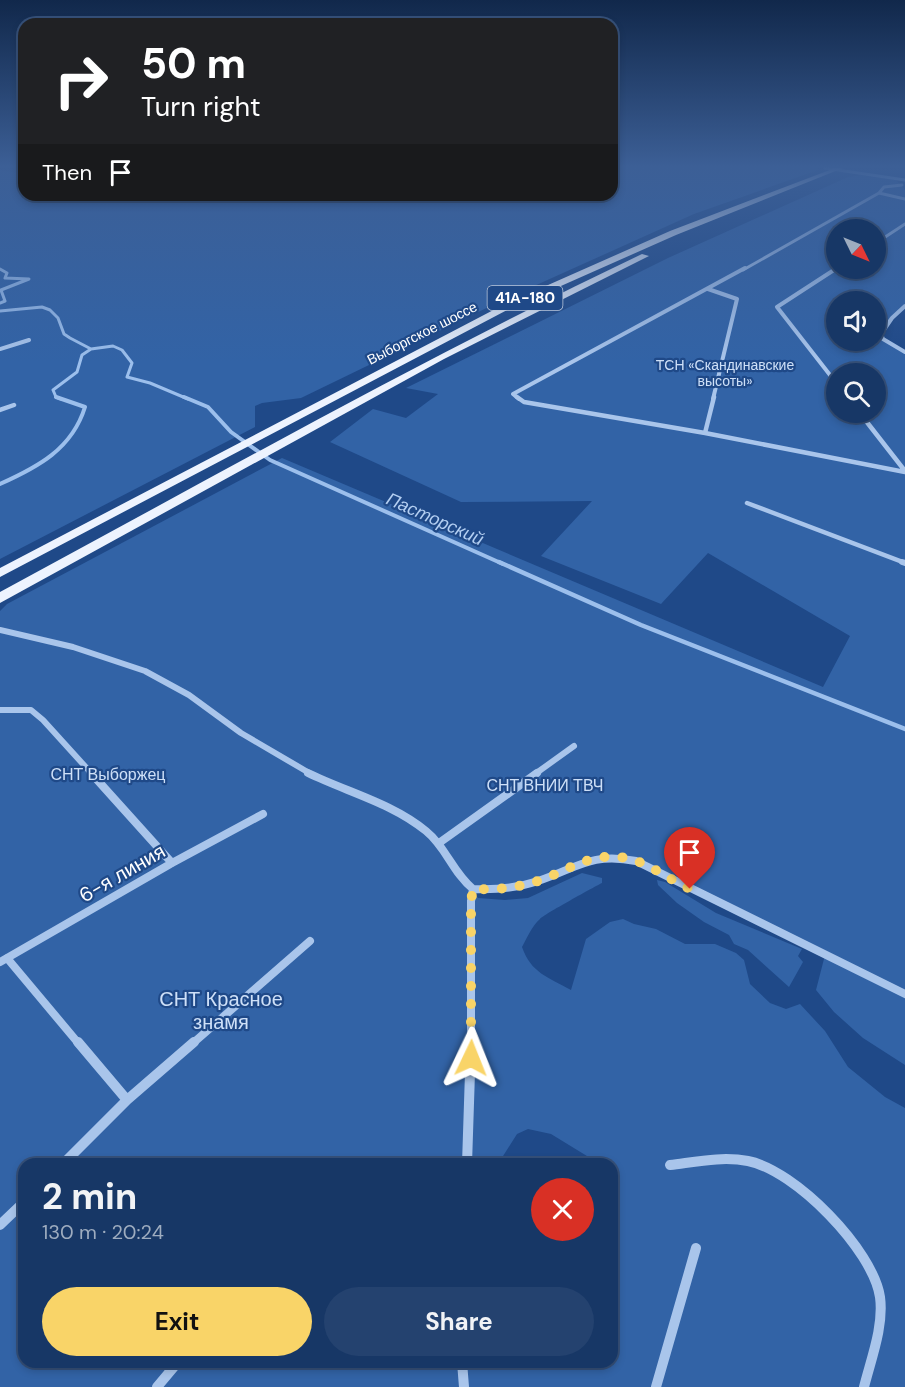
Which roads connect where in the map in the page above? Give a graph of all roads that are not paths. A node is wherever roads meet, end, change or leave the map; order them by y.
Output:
1 (674, 233) edge
2 (694, 233) edge
3 (809, 233) edge
4 (826, 275) edge
5 (708, 290) junction
6 (905, 306) edge
7 (29, 340) dead end
8 (0, 349) edge
9 (905, 352) edge
10 (826, 370) edge
11 (14, 405) dead end
12 (0, 410) edge
13 (867, 423) edge
14 (705, 433) junction
15 (905, 472) edge
16 (747, 502) dead end
17 (905, 563) edge
18 (0, 573) edge
19 (0, 598) edge
20 (0, 630) edge
21 (0, 710) edge
22 (574, 746) dead end
23 (263, 814) dead end
24 (440, 843) junction
25 (172, 863) junction
26 (473, 889) junction
27 (310, 941) dead end
28 (4, 960) edge
29 (905, 994) edge
30 (128, 1100) junction
31 (69, 1158) edge
32 (467, 1158) edge
33 (670, 1165) dead end
34 (18, 1208) edge
35 (0, 1225) edge
36 (696, 1248) dead end
37 (173, 1368) edge
38 (462, 1368) edge
39 (157, 1387) edge
40 (464, 1387) edge
41 (656, 1387) edge
42 (864, 1387) edge

1 - 18 main road, Выборгское шоссе / 41А-180
2 - 19 main road, Выборгское шоссе / 41А-180
3 - 5 street
4 - 10 street
5 - 14 street
5 - 14 street
6 - 9 street
7 - 8 street
11 - 12 street
13 - 15 street
14 - 15 street
16 - 17 street
20 - 24 street
21 - 25 street
22 - 24 street
23 - 25 street, 6-я линия
24 - 26 street
25 - 28 street, 6-я линия
26 - 29 street
26 - 32 street
27 - 30 street
28 - 30 street
30 - 31 street
33 - 42 street
34 - 35 street
36 - 41 street
37 - 39 street
38 - 40 street

